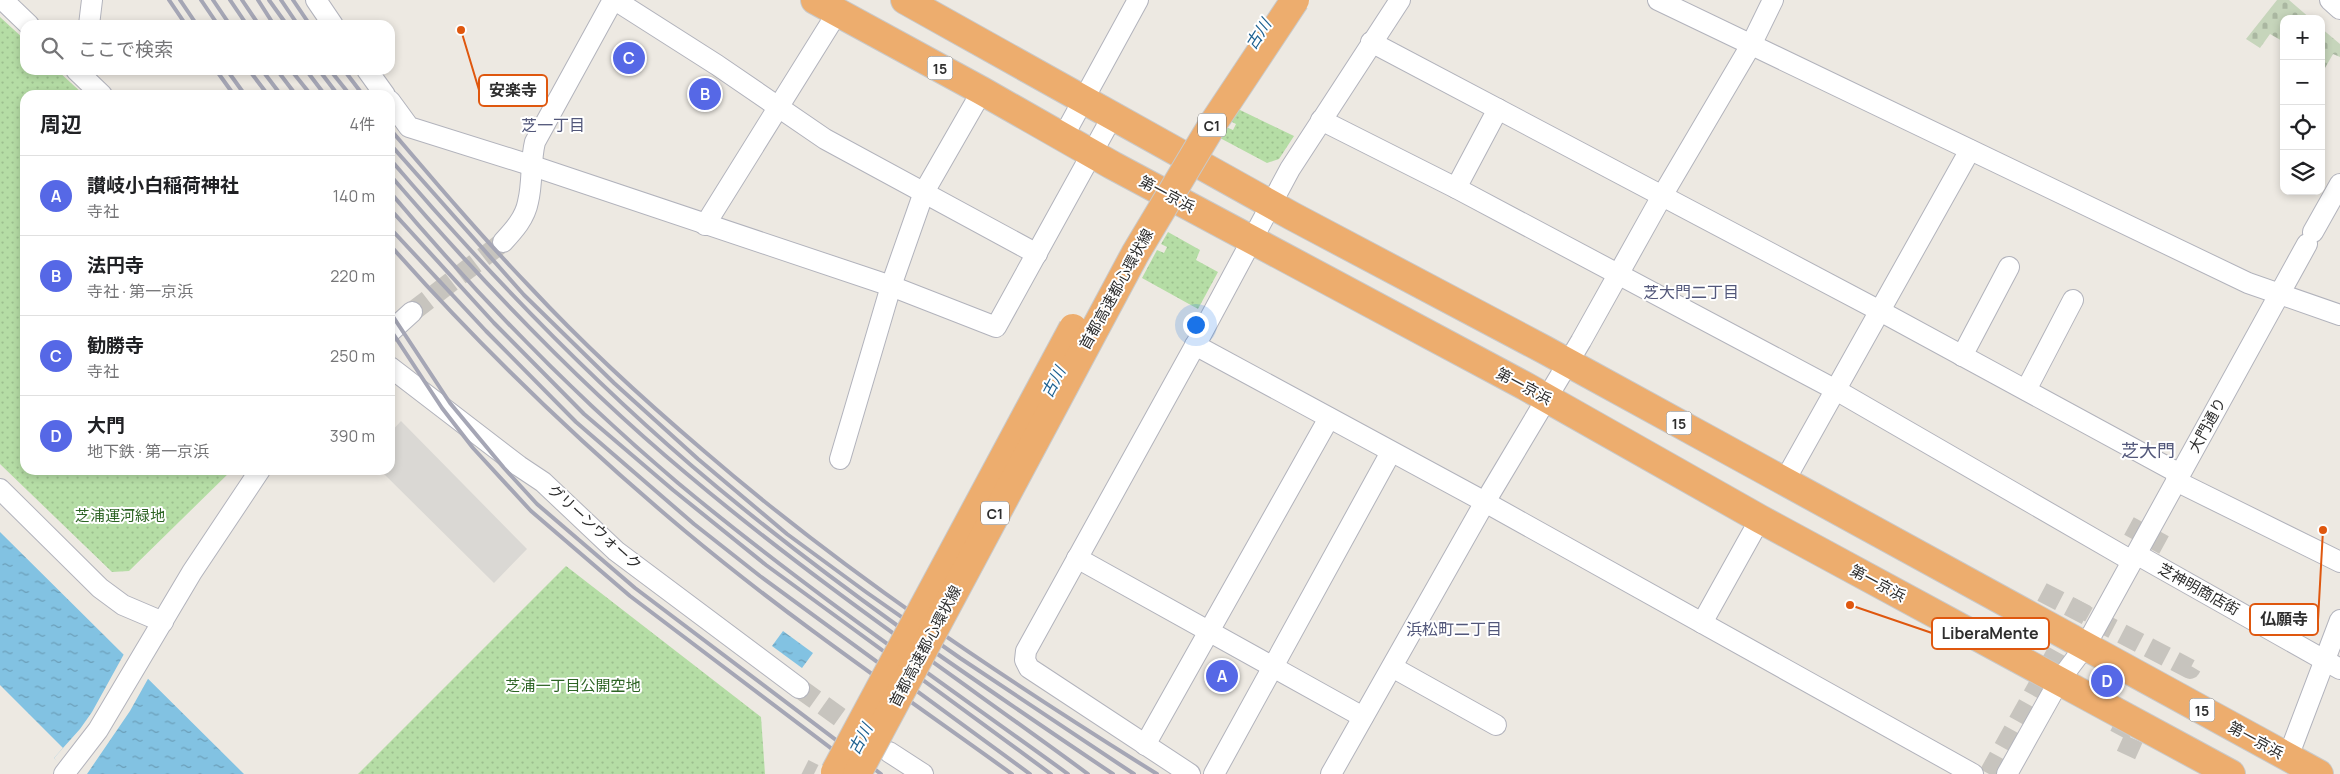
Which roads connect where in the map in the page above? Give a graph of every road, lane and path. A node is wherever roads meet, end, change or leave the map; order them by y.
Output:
1 (3, 0) edge
2 (92, 0) edge
3 (614, 0) edge
4 (905, 0) edge
5 (1138, 0) edge
6 (1272, 0) edge
7 (1295, 0) edge
8 (1400, 0) edge
9 (1658, 0) edge
10 (1773, 0) edge
11 (2330, 0) edge
12 (826, 6) edge
13 (2340, 9) edge
14 (25, 20) edge
15 (90, 20) edge
16 (1371, 42) junction
17 (1750, 46) junction
18 (84, 75) edge
19 (371, 75) edge
20 (97, 90) edge
21 (381, 90) edge
22 (982, 91) junction
23 (1083, 101) junction
24 (395, 108) edge
25 (779, 108) junction
26 (1498, 109) junction
27 (1112, 117) junction
28 (1321, 120) junction
29 (1063, 137) junction
30 (1970, 150) junction
31 (1092, 153) junction
32 (530, 165) junction
33 (2340, 184) edge
34 (1456, 188) junction
35 (924, 192) junction
36 (1662, 196) junction
37 (1270, 204) junction
38 (705, 225) junction
39 (1252, 240) junction
40 (503, 242) tunnel mouth
41 (1037, 254) junction
42 (2009, 267) dead end
43 (1618, 276) junction
44 (890, 286) junction
45 (2279, 295) junction
46 (2073, 300) dead end
47 (1880, 311) junction
48 (412, 312) tunnel mouth
49 (2340, 315) edge
50 (395, 327) edge
51 (1195, 345) junction
52 (1962, 356) junction
53 (1568, 363) junction
54 (395, 371) edge
55 (1836, 390) junction
56 (2026, 390) junction
57 (1547, 398) junction
58 (1329, 418) junction
59 (1391, 452) junction
60 (840, 459) dead end
61 (257, 475) edge
62 (2178, 477) junction
63 (1785, 480) junction
64 (0, 489) edge
65 (1485, 502) junction
66 (1760, 519) junction
67 (1077, 558) junction
68 (2134, 558) junction
69 (2340, 562) edge
70 (2340, 620) edge
71 (163, 622) junction
72 (1702, 623) junction
73 (1210, 632) junction
74 (2086, 645) junction
75 (2333, 664) edge
76 (1274, 667) junction
77 (1392, 667) junction
78 (2064, 684) junction
79 (799, 688) tunnel mouth
80 (1363, 716) junction
81 (1496, 725) dead end
82 (1145, 745) junction
83 (889, 752) dead end
84 (2288, 757) junction
85 (2218, 771) edge
86 (840, 773) edge
87 (64, 774) edge
88 (923, 774) edge
89 (1190, 774) edge
90 (1214, 774) edge
91 (1331, 774) edge
92 (1973, 774) edge
93 (2007, 774) edge
94 (2022, 774) edge
95 (2319, 774) edge

1 - 14 street
2 - 15 street
3 - 25 street
3 - 32 street
4 - 23 highway, 第一京浜 / 15
5 - 23 street
6 - 86 highway, 首都高速都心環状線 / C1, bridge
7 - 86 highway, 首都高速都心環状線 / C1, bridge
8 - 16 street
9 - 17 street
10 - 17 street
11 - 13 street
12 - 22 highway, 第一京浜 / 15
12 - 25 street
16 - 26 street
16 - 28 street
17 - 30 street
17 - 36 street
18 - 20 street
19 - 21 street
22 - 29 highway, 第一京浜 / 15
22 - 35 street
23 - 27 highway, 第一京浜 / 15
23 - 29 street
24 - 32 street
25 - 35 street
25 - 38 street
26 - 34 street
26 - 36 street
27 - 31 street
27 - 37 highway, 第一京浜 / 15
28 - 34 street, 芝神明商店街
28 - 37 street
29 - 31 highway, 第一京浜 / 15
30 - 45 street
30 - 47 street
31 - 39 highway, 第一京浜 / 15
31 - 41 street
32 - 38 street
32 - 40 street
33 - 45 street, 大門通り
34 - 43 street, 芝神明商店街
35 - 41 street
35 - 44 street
36 - 43 street
36 - 47 street
37 - 39 street
37 - 53 highway, 第一京浜 / 15
38 - 44 street
39 - 51 street
39 - 57 highway, 第一京浜 / 15
41 - 44 street
42 - 52 street
43 - 53 street
43 - 55 street, 芝神明商店街
44 - 60 street
45 - 49 street
45 - 62 street, 大門通り
46 - 56 street
47 - 52 street
47 - 55 street
48 - 50 street
51 - 58 street
51 - 67 street
52 - 56 street
53 - 57 street
53 - 63 highway, 第一京浜 / 15
54 - 79 street, グリーンウォーク
55 - 63 street
55 - 68 street, 芝神明商店街
56 - 62 street
57 - 65 street
57 - 66 highway, 第一京浜 / 15
58 - 59 street
58 - 73 street
59 - 65 street
59 - 76 street
61 - 71 street
62 - 68 street, 大門通り
62 - 69 street
63 - 74 highway, 第一京浜 / 15
64 - 71 street
65 - 72 street
65 - 77 street
66 - 72 street
66 - 78 highway, 第一京浜 / 15
67 - 73 street
67 - 82 street
68 - 74 street, 大門通り
68 - 75 street, 芝神明商店街
70 - 75 street
71 - 87 street
72 - 92 street
73 - 76 street
73 - 82 street
74 - 78 street, 大門通り
74 - 84 highway, 第一京浜 / 15
75 - 84 street
76 - 80 street
76 - 90 street
77 - 80 street
77 - 81 street
78 - 85 highway, 第一京浜 / 15
78 - 93 street
78 - 94 street
80 - 91 street
82 - 89 street
83 - 88 street
84 - 95 highway, 第一京浜 / 15

